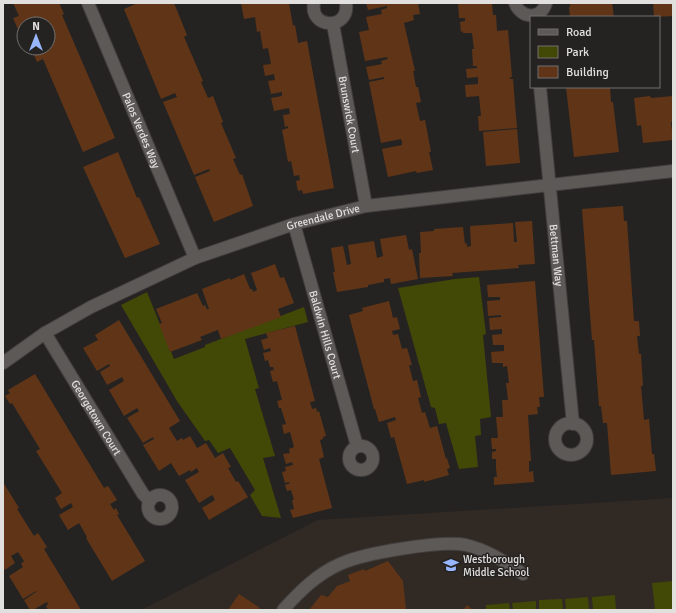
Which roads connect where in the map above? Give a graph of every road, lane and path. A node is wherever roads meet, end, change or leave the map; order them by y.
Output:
1 (88, 3) edge
2 (314, 3) edge
3 (346, 3) edge
4 (515, 3) edge
5 (546, 3) edge
6 (533, 16) edge
7 (333, 24) junction
8 (540, 88) edge
9 (673, 171) edge
10 (550, 184) junction
11 (366, 206) junction
12 (294, 224) junction
13 (195, 258) junction
14 (45, 333) junction
15 (3, 362) edge
16 (573, 424) dead end
17 (357, 446) dead end
18 (150, 500) dead end
19 (523, 574) dead end
20 (283, 610) edge

1 - 13 street, Palos Verdes Way
2 - 7 street
3 - 7 street
4 - 6 street
5 - 6 street
7 - 11 street, Brunswick Court
8 - 10 street, Bettman Way
9 - 10 street, Greendale Drive
10 - 11 street, Greendale Drive
10 - 16 street, Bettman Way
11 - 12 street, Greendale Drive
12 - 13 street, Greendale Drive
12 - 17 street, Baldwin Hills Court
13 - 14 street, Greendale Drive
14 - 15 street, Greendale Drive
14 - 18 street, Georgetown Court
19 - 20 street

